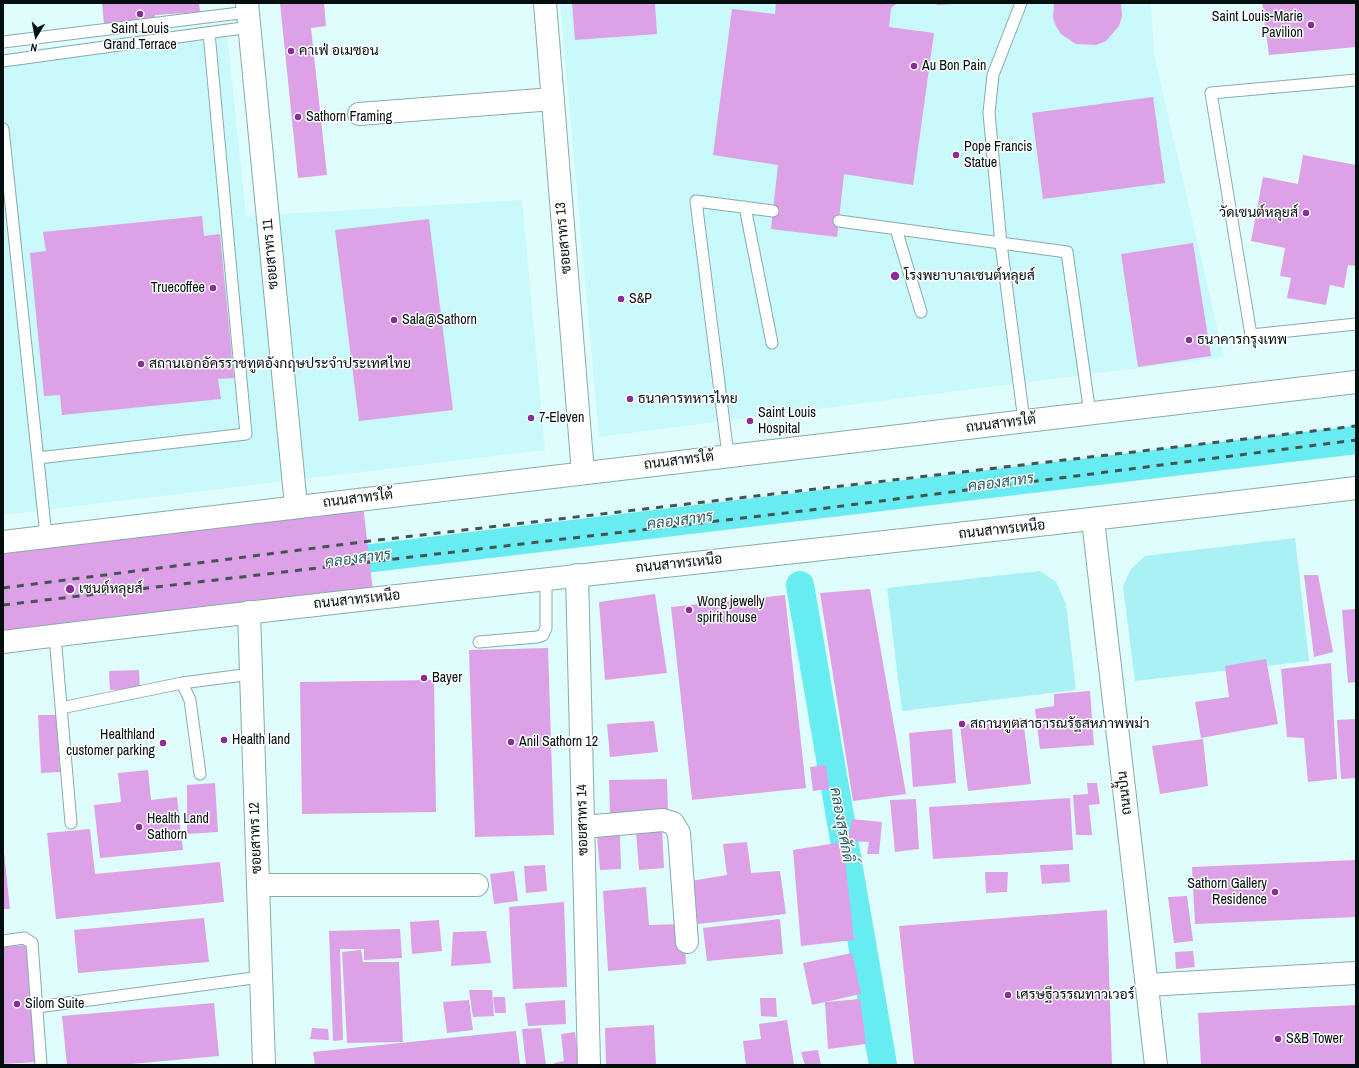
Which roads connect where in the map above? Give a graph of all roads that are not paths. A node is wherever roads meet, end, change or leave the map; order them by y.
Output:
1 (545, 3) edge
2 (1021, 3) edge
3 (248, 14) edge
4 (209, 33) junction
5 (3, 42) edge
6 (3, 61) edge
7 (1356, 80) edge
8 (552, 99) junction
9 (359, 114) dead end
10 (3, 129) edge
11 (745, 207) junction
12 (773, 211) dead end
13 (839, 221) dead end
14 (896, 229) junction
15 (1001, 244) junction
16 (921, 312) dead end
17 (1356, 324) edge
18 (772, 343) dead end
19 (1356, 382) edge
20 (1090, 414) junction
21 (1024, 421) junction
22 (728, 455) junction
23 (38, 458) junction
24 (583, 473) junction
25 (1356, 488) edge
26 (296, 506) junction
27 (1093, 520) junction
28 (46, 536) junction
29 (3, 542) edge
30 (577, 575) junction
31 (546, 579) junction
32 (248, 612) junction
33 (55, 636) junction
34 (3, 642) edge
35 (479, 642) dead end
36 (251, 674) junction
37 (182, 684) junction
38 (61, 708) junction
39 (200, 774) dead end
40 (70, 822) dead end
41 (583, 827) junction
42 (258, 885) junction
43 (477, 885) dead end
44 (3, 941) edge
45 (687, 942) dead end
46 (1356, 973) edge
47 (261, 977) junction
48 (1147, 985) junction
49 (37, 1007) junction
50 (41, 1065) edge
51 (264, 1065) edge
52 (589, 1065) edge
53 (1156, 1065) edge

1 - 8 street, ซอยสาทร 13
2 - 15 lane
3 - 4 lane
3 - 5 lane
3 - 26 street, ซอยสาทร 11
4 - 6 lane
4 - 23 lane
7 - 17 lane
8 - 9 street
8 - 24 street, ซอยสาทร 13
10 - 23 lane
11 - 12 lane
11 - 18 lane
11 - 22 lane
13 - 14 lane
14 - 15 lane
14 - 16 lane
15 - 20 lane
15 - 21 lane
19 - 20 street, ถนนสาทรใต้
20 - 21 street, ถนนสาทรใต้
21 - 22 street, ถนนสาทรใต้
22 - 24 street, ถนนสาทรใต้
23 - 28 lane
24 - 26 street, ถนนสาทรใต้
25 - 27 street, ถนนสาทรเหนือ
26 - 28 street, ถนนสาทรใต้
27 - 30 street, ถนนสาทรเหนือ
27 - 48 street, ถนนปั้น
28 - 29 street, ถนนสาทรใต้
30 - 31 street, ถนนสาทรเหนือ
30 - 41 street, ซอยสาทร 14
31 - 32 street, ถนนสาทรเหนือ
31 - 35 lane
32 - 33 street, ถนนสาทรเหนือ
32 - 36 street, ซอยสาทร 12
33 - 34 street, ถนนสาทรเหนือ
33 - 38 lane
36 - 37 lane
36 - 42 street, ซอยสาทร 12
37 - 38 lane
37 - 39 lane
38 - 40 lane
41 - 45 street
41 - 52 street, ซอยสาทร 14
42 - 43 street
42 - 47 street, ซอยสาทร 12
44 - 49 lane
46 - 48 street
47 - 49 lane
47 - 51 street, ซอยสาทร 12
48 - 53 street, ถนนปั้น
49 - 50 lane

